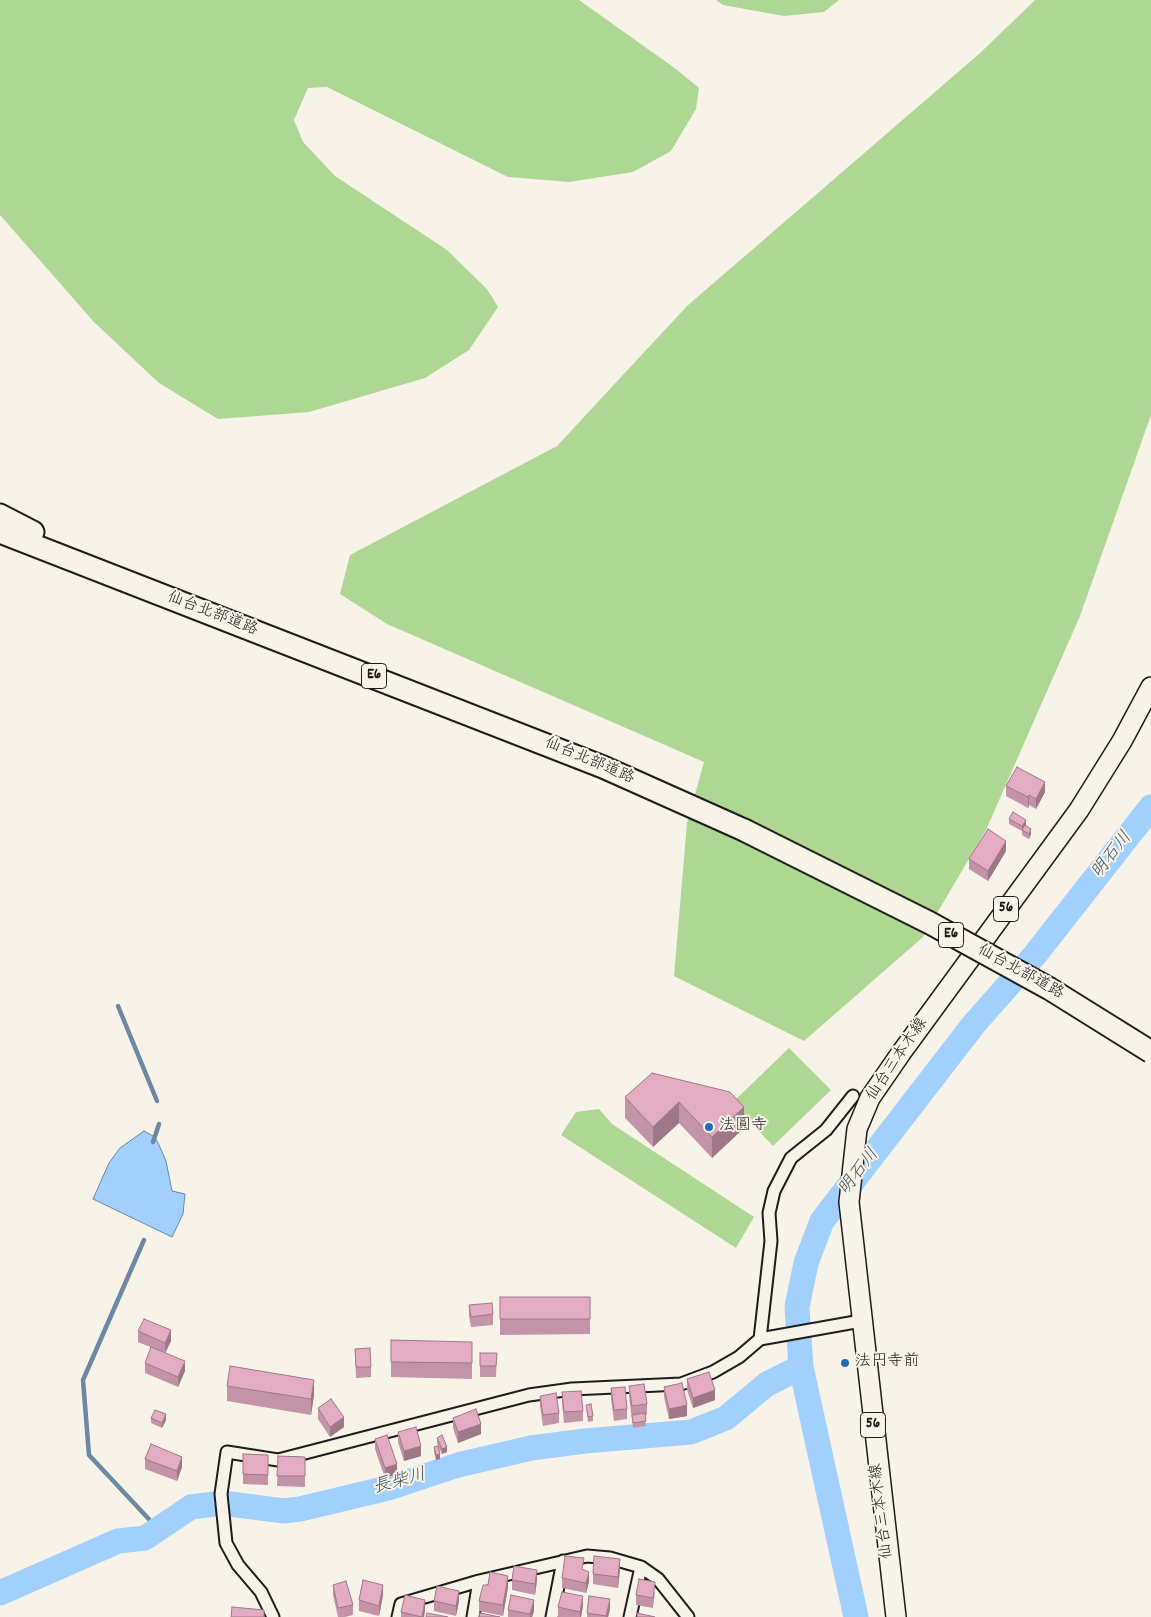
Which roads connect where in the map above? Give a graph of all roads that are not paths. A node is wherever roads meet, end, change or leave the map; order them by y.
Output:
1 (0, 515) edge
2 (0, 532) edge
3 (186, 604) junction
4 (1151, 687) edge
5 (1151, 1052) edge
6 (853, 1096) dead end
7 (861, 1321) junction
8 (760, 1339) junction
9 (563, 1561) junction
10 (642, 1567) junction
11 (479, 1581) junction
12 (273, 1617) edge
13 (398, 1617) edge
14 (473, 1617) edge
15 (552, 1617) edge
16 (630, 1617) edge
17 (688, 1617) edge
18 (896, 1617) edge

1 - 3 highway
2 - 3 highway, 仙台北部道路 / E6
3 - 5 highway, 仙台北部道路 / E6, bridge
4 - 7 main road, 仙台三本木線 / 56
6 - 8 street
7 - 8 street
7 - 18 main road, 仙台三本木線 / 56
8 - 12 street
9 - 10 street
9 - 11 street
9 - 15 street
10 - 16 street
10 - 17 street
11 - 13 street
11 - 14 street

